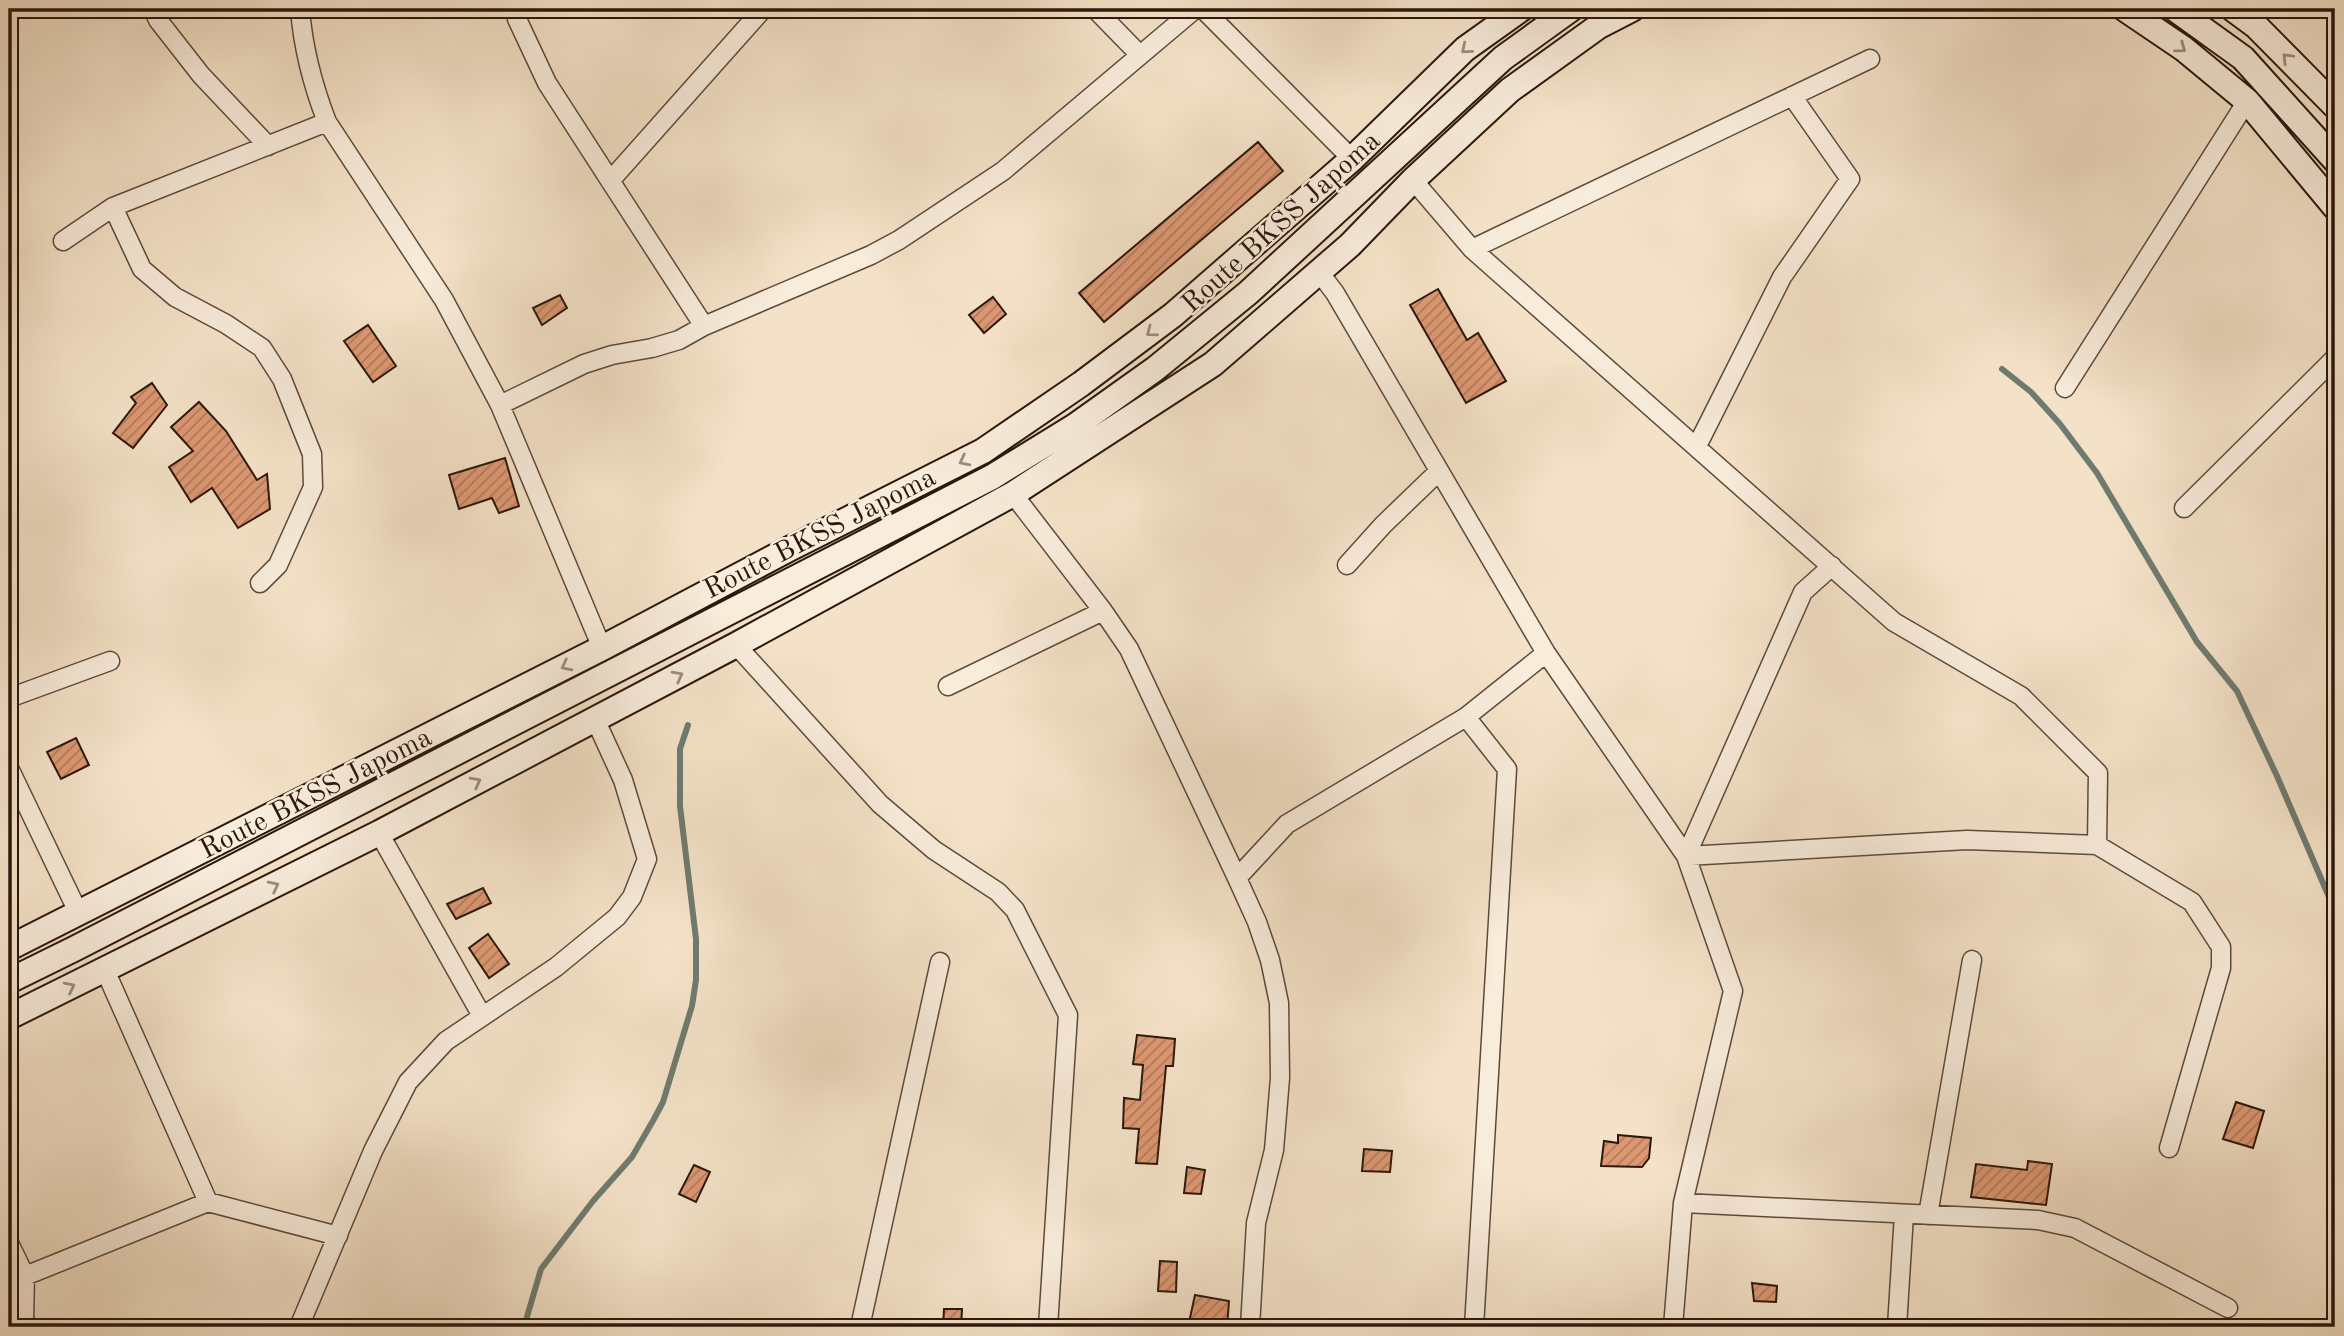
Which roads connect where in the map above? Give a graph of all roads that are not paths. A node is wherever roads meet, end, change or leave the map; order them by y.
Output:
1 (153, 9) edge
2 (300, 9) edge
3 (762, 9) edge
4 (1095, 9) edge
5 (1195, 9) edge
6 (1203, 9) edge
7 (1521, 9) edge
8 (1571, 9) edge
9 (1632, 9) edge
10 (2125, 9) edge
11 (2175, 9) edge
12 (2233, 9) edge
13 (520, 12) edge
14 (1139, 54) junction
15 (1870, 59) dead end
16 (1792, 96) junction
17 (2247, 102) junction
18 (2335, 106) edge
19 (327, 122) junction
20 (268, 146) junction
21 (1352, 159) junction
22 (2335, 160) edge
23 (1413, 180) junction
24 (610, 181) junction
25 (113, 207) junction
26 (2335, 207) edge
27 (63, 240) dead end
28 (1472, 249) junction
29 (1319, 272) junction
30 (704, 326) junction
31 (2335, 358) edge
32 (2065, 388) dead end
33 (499, 405) junction
34 (1697, 446) junction
35 (1439, 471) junction
36 (1013, 494) junction
37 (2184, 508) dead end
38 (1347, 565) dead end
39 (1832, 566) junction
40 (260, 583) dead end
41 (1103, 611) junction
42 (736, 645) junction
43 (602, 648) junction
44 (1546, 653) junction
45 (110, 661) dead end
46 (948, 686) dead end
47 (9, 698) edge
48 (1466, 717) junction
49 (595, 719) junction
50 (9, 768) edge
51 (379, 833) junction
52 (2097, 845) junction
53 (1686, 856) junction
54 (1237, 878) junction
55 (79, 914) junction
56 (9, 948) edge
57 (1972, 960) dead end
58 (940, 962) dead end
59 (105, 970) junction
60 (9, 981) edge
61 (482, 1016) junction
62 (9, 1017) edge
63 (2169, 1148) dead end
64 (208, 1202) junction
65 (1683, 1203) junction
66 (1903, 1214) junction
67 (1928, 1215) junction
68 (338, 1236) junction
69 (9, 1243) edge
70 (25, 1276) junction
71 (2228, 1308) dead end
72 (29, 1327) edge
73 (299, 1327) edge
74 (860, 1327) edge
75 (1048, 1327) edge
76 (1250, 1327) edge
77 (1474, 1327) edge
78 (1673, 1327) edge
79 (1897, 1327) edge

1 - 20 street
2 - 19 street
3 - 24 street
4 - 14 street
5 - 14 street
6 - 21 street
7 -> 21 main road
8 - 60 main road, Route BKSS Japoma
9 - 23 main road
10 -> 17 main road
11 - 22 main road
18 -> 12 main road
13 - 24 street
14 - 30 street
15 - 16 street
16 - 28 street
16 - 34 street
17 - 26 main road
17 - 32 street
19 - 20 street
19 - 33 street
20 - 25 street
21 -> 43 main road
23 - 28 street
23 - 29 main road
24 - 30 street
25 - 27 street
25 - 40 street
28 - 34 street
29 - 35 street
29 - 36 main road
30 - 33 street
31 - 37 street
33 - 43 street
34 - 39 street
35 - 38 street
35 - 44 street
36 - 41 street
36 - 42 main road
39 - 52 street
39 - 53 street
41 - 46 street
41 - 54 street
49 -> 42 main road
42 - 75 street
43 -> 55 main road
44 - 48 street
44 - 53 street
45 - 47 street
48 - 54 street
48 - 77 street
51 -> 49 main road
49 - 61 street
50 - 55 street
59 -> 51 main road
51 - 61 street
52 - 53 street
52 - 63 street
53 - 65 street
54 - 76 street
55 - 56 main road
57 - 67 street
58 - 74 street
62 -> 59 main road
59 - 64 street
61 - 68 street
64 - 68 street
64 - 70 street
65 - 66 street
65 - 78 street
66 - 67 street
66 - 79 street
67 - 71 street
68 - 73 street
69 - 70 street
70 - 72 street

